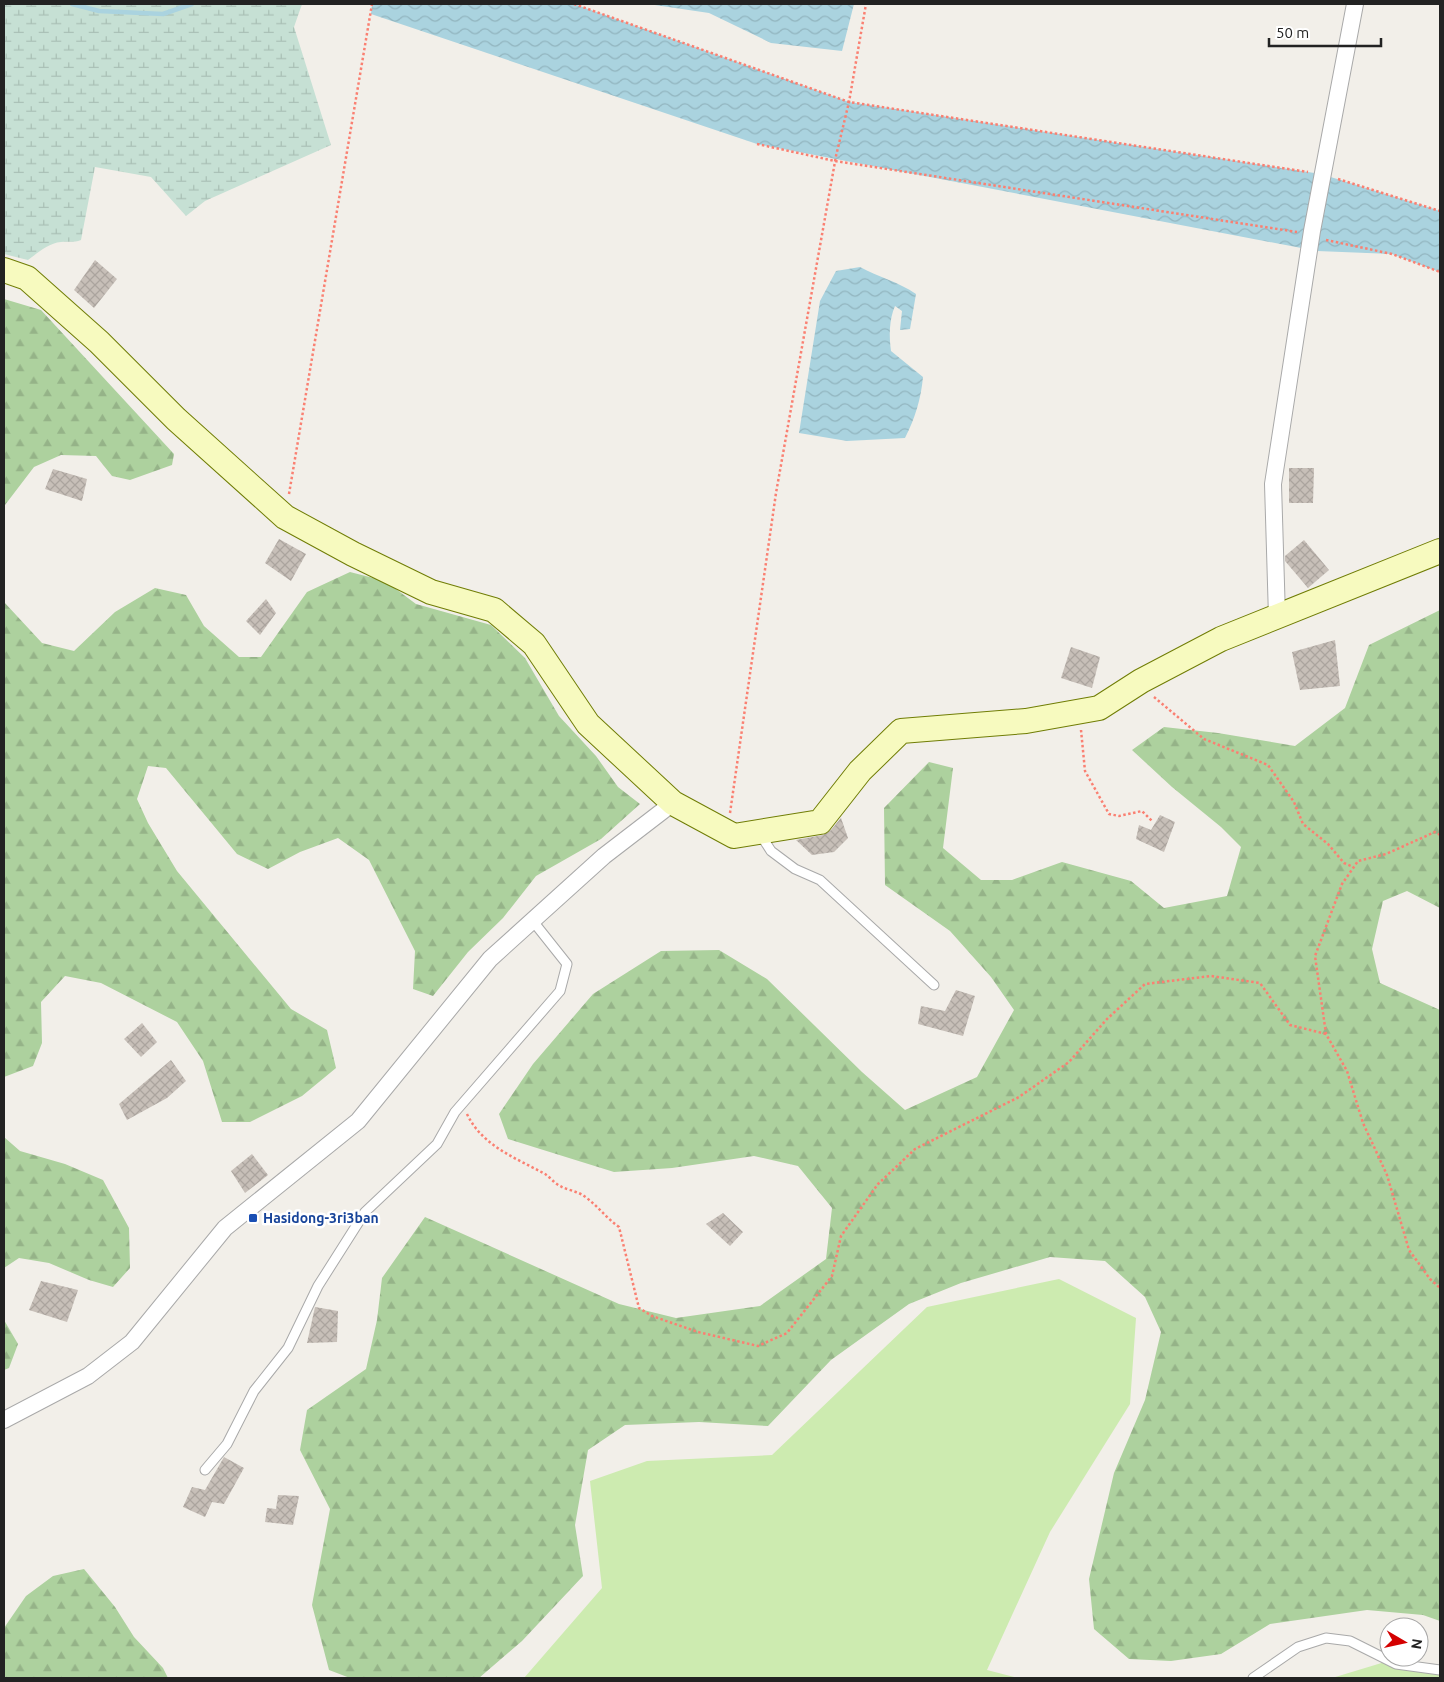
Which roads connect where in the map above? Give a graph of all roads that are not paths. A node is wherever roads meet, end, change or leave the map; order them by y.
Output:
1 (1355, 4) edge
2 (4, 270) edge
3 (1440, 551) edge
4 (1277, 617) junction
5 (672, 803) junction
6 (759, 832) junction
7 (532, 920) junction
8 (934, 985) dead end
9 (4, 1420) edge
10 (205, 1470) dead end
11 (1440, 1670) edge
12 (1253, 1678) edge

1 - 4 street
2 - 5 street
3 - 4 street
4 - 6 street
5 - 6 street
5 - 7 street
6 - 8 lane
7 - 9 street
7 - 10 lane
11 - 12 lane

